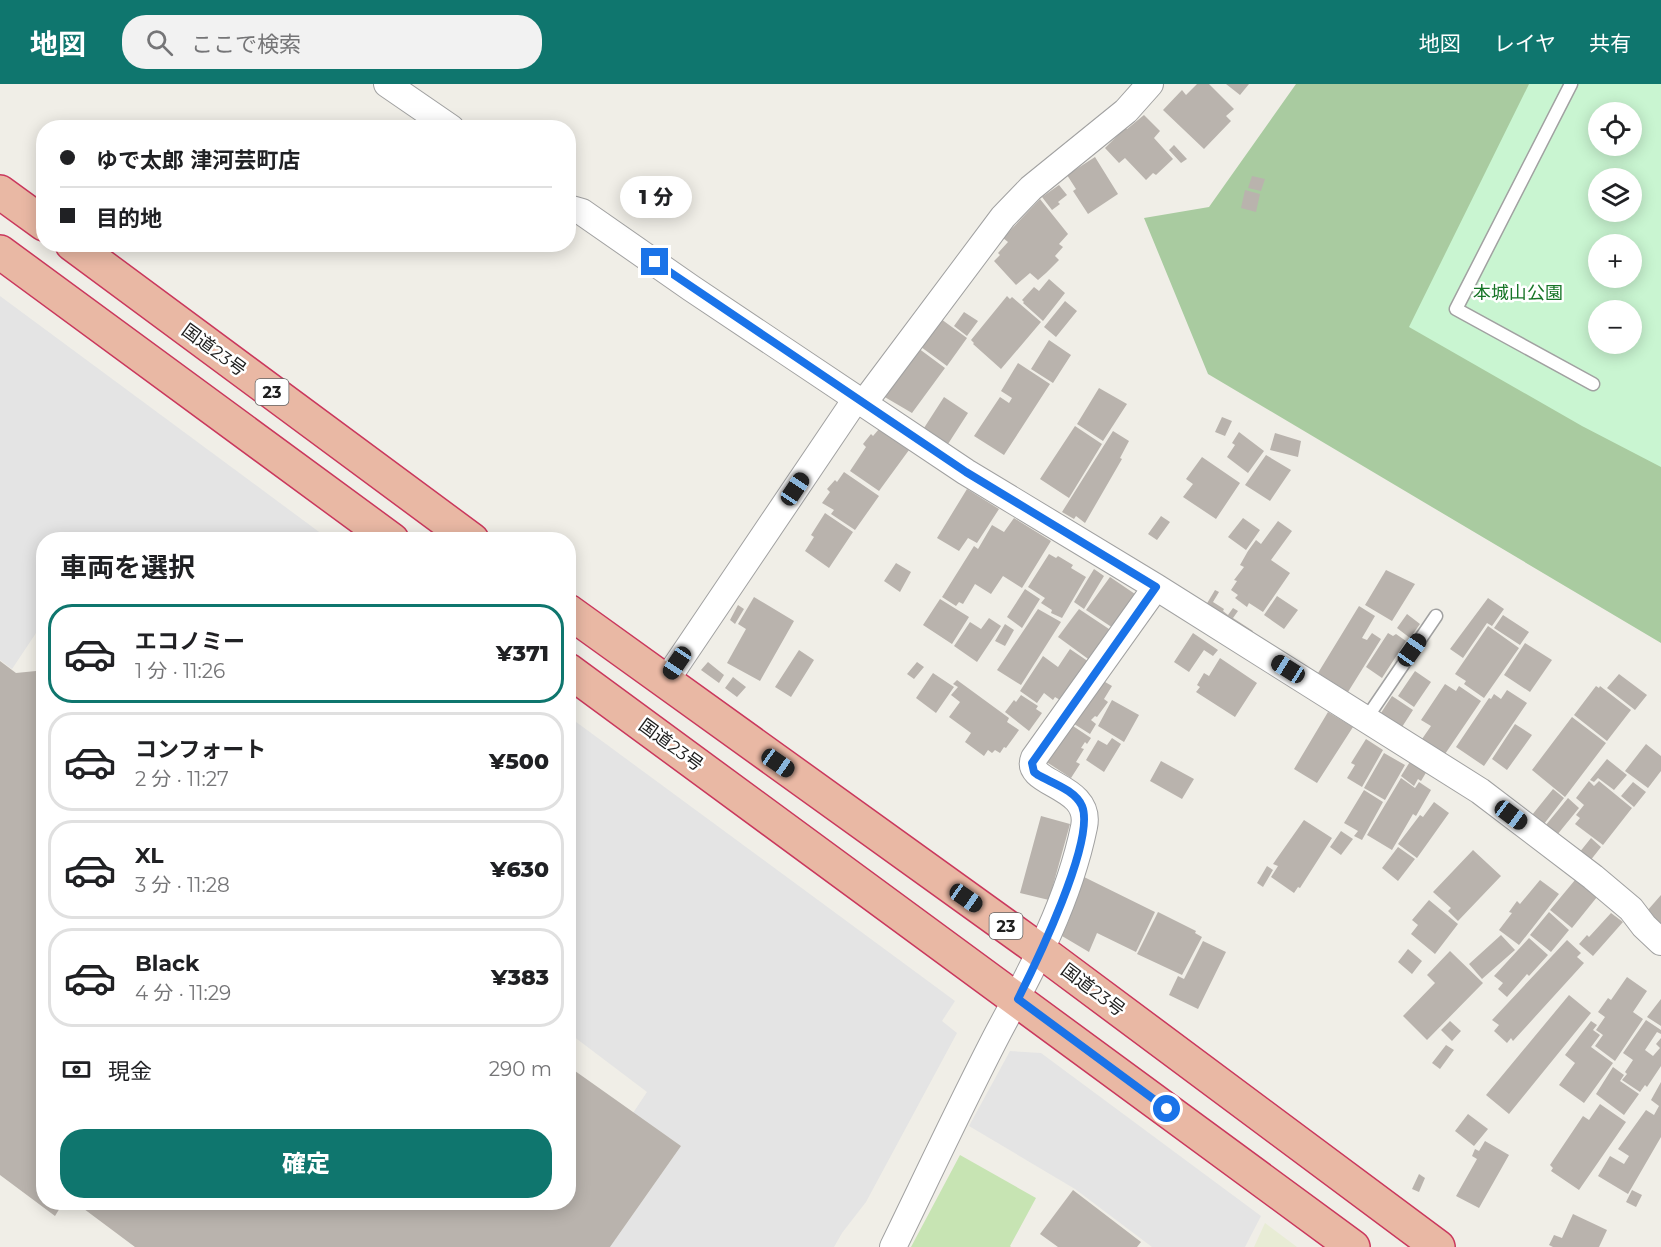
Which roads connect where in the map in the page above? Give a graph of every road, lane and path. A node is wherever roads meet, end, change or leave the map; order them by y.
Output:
1 (387, 84) edge
2 (1150, 84) edge
3 (1571, 84) edge
4 (423, 94) edge
5 (444, 120) edge
6 (0, 192) edge
7 (576, 210) edge
8 (36, 218) edge
9 (0, 252) edge
10 (83, 252) edge
11 (1593, 384) dead end
12 (860, 401) junction
13 (381, 532) edge
14 (461, 532) edge
15 (1156, 587) junction
16 (1436, 616) dead end
17 (576, 617) edge
18 (576, 676) edge
19 (665, 682) junction
20 (1366, 719) junction
21 (1661, 942) edge
22 (1042, 952) junction
23 (1018, 999) junction
24 (893, 1247) edge
25 (1353, 1247) edge
26 (1438, 1247) edge

1 - 4 street
2 - 12 street
3 - 11 lane
4 - 5 street
6 - 8 highway
7 - 12 street
9 - 13 highway
10 - 14 highway, 国道23号 / 23
12 - 15 street
12 - 19 street
15 - 20 street
15 - 22 street
16 - 20 lane
17 - 19 highway, 国道23号 / 23
18 - 23 highway, 国道23号
19 - 22 highway, 国道23号 / 23
20 - 21 street
22 - 23 street
22 - 26 highway, 国道23号 / 23
23 - 24 street
23 - 25 highway, 国道23号

